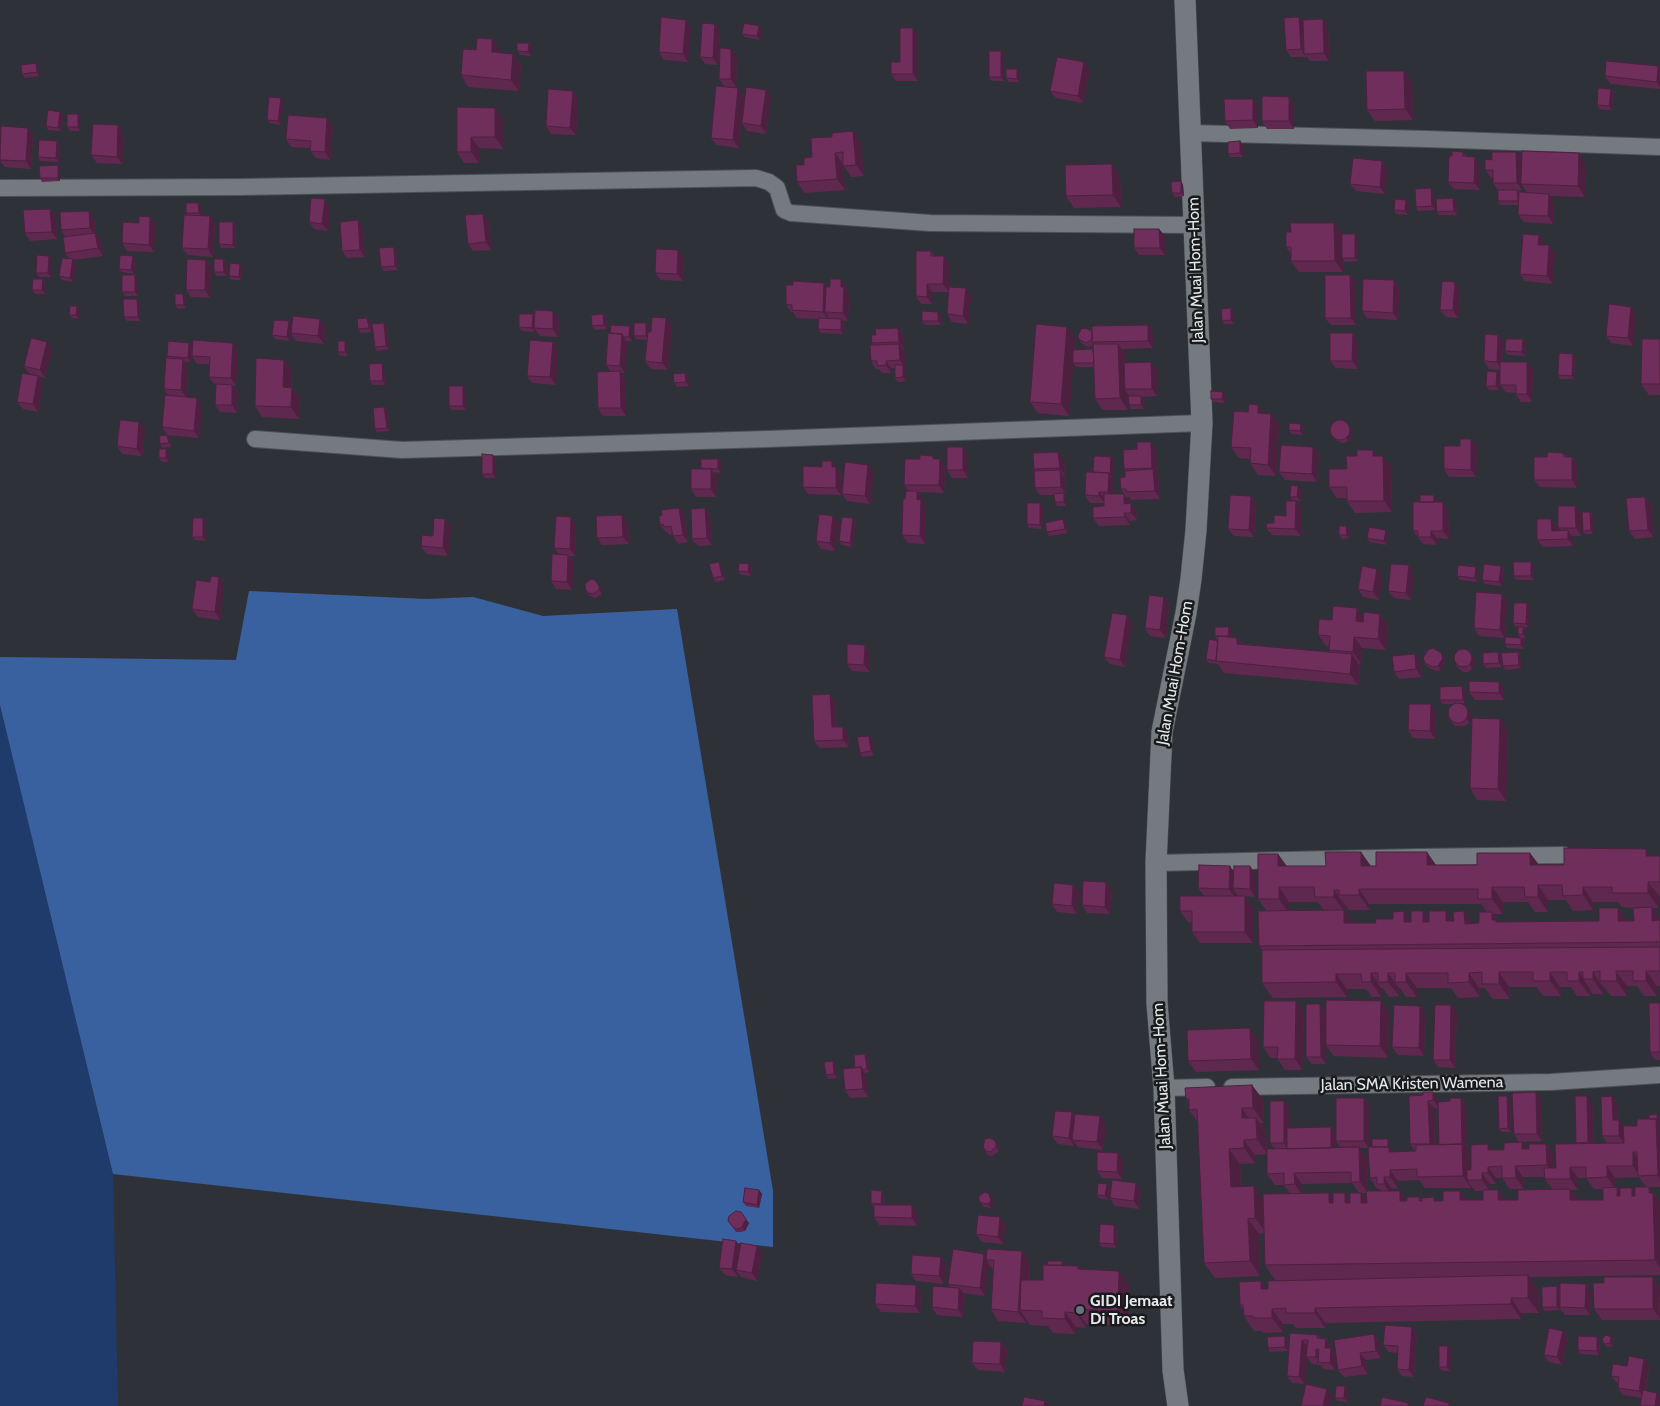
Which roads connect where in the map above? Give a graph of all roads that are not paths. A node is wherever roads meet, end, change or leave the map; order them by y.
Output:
1 (1185, 0) edge
2 (1189, 133) junction
3 (1660, 147) edge
4 (0, 188) edge
5 (1194, 225) junction
6 (1202, 423) junction
7 (255, 439) dead end
8 (1564, 855) edge
9 (1156, 864) junction
10 (1660, 1075) edge
11 (1164, 1088) junction
12 (1178, 1406) edge

1 - 2 street, Jalan Muai Hom-Hom
2 - 3 street
2 - 5 street, Jalan Muai Hom-Hom
4 - 5 street
5 - 6 street, Jalan Muai Hom-Hom
6 - 7 street
6 - 9 street, Jalan Muai Hom-Hom
8 - 9 street
9 - 11 street, Jalan Muai Hom-Hom
10 - 11 street, Jalan SMA Kristen Wamena
11 - 12 street, Jalan Muai Hom-Hom

